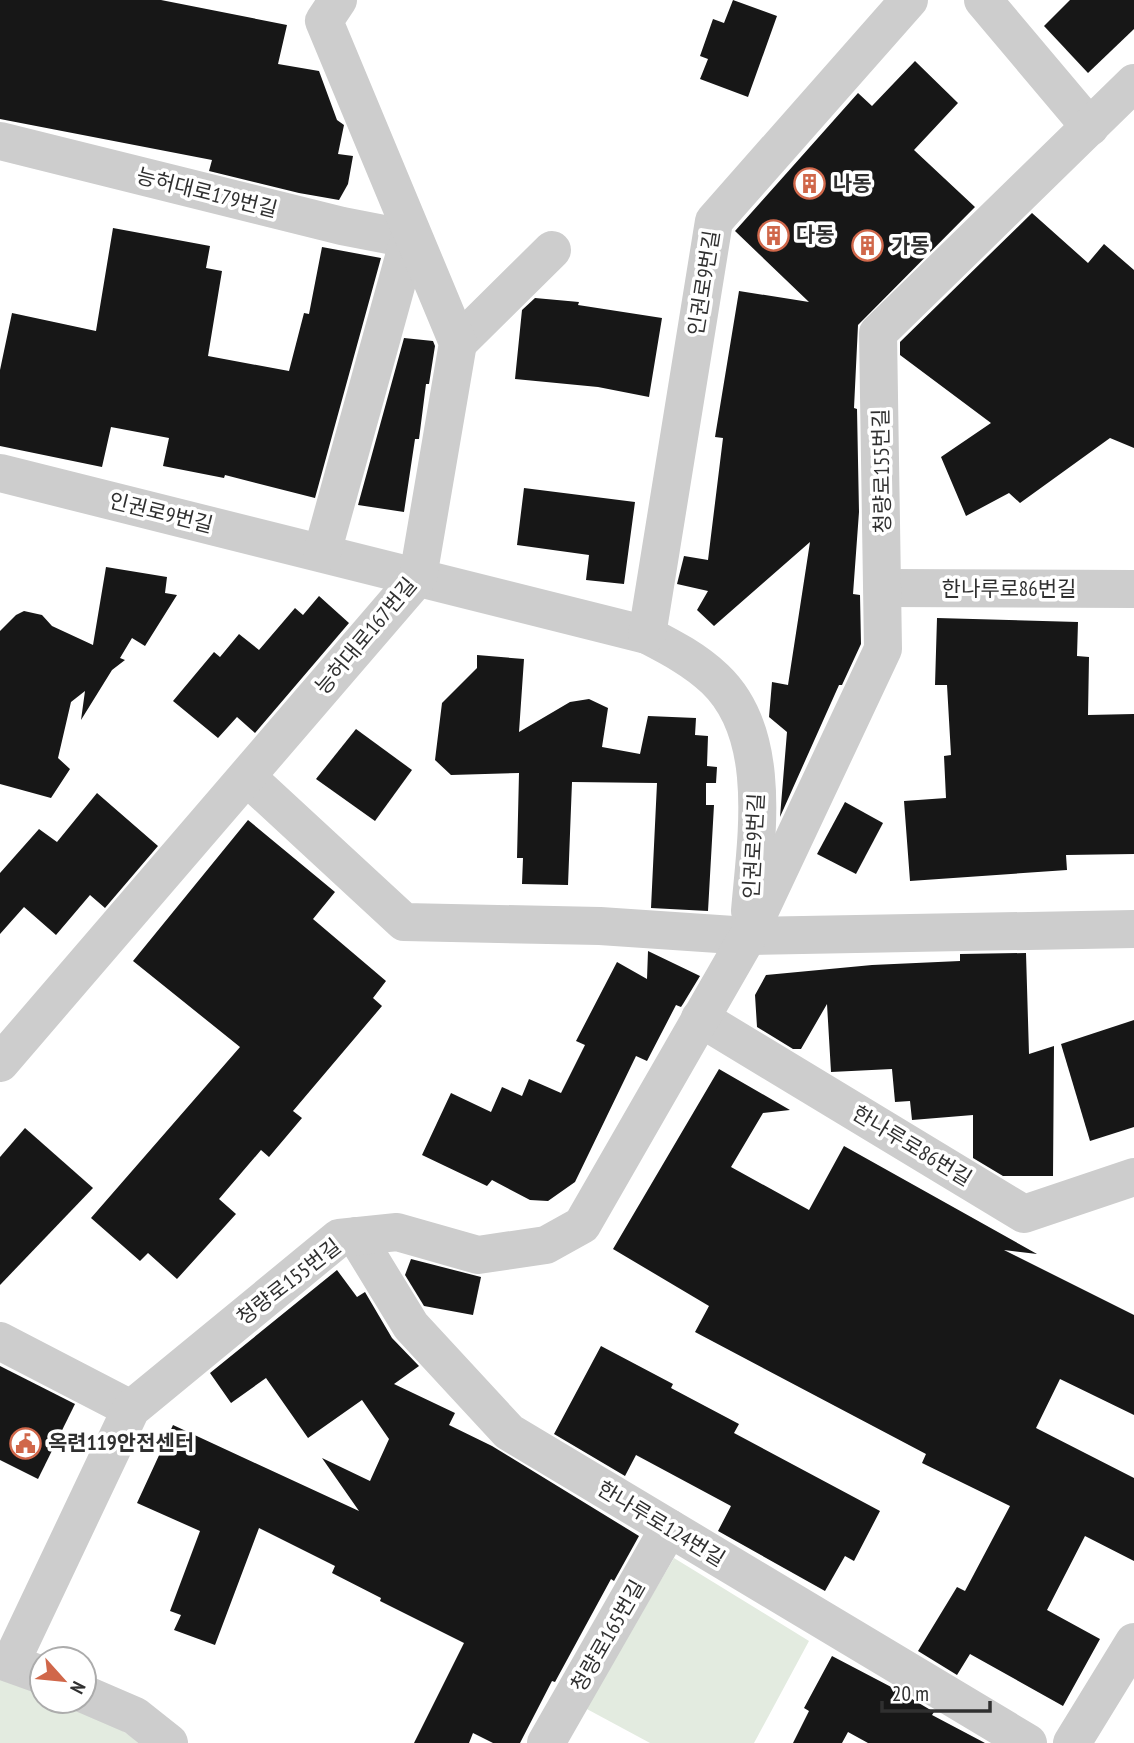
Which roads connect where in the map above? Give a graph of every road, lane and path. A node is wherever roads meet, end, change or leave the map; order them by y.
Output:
1 (338, 0) edge
2 (909, 0) edge
3 (983, 0) edge
4 (1134, 83) edge
5 (1090, 127) junction
6 (0, 141) edge
7 (412, 239) junction
8 (552, 250) dead end
9 (458, 343) junction
10 (0, 473) edge
11 (322, 553) junction
12 (418, 577) junction
13 (885, 588) junction
14 (1134, 589) edge
15 (647, 635) junction
16 (247, 777) junction
17 (1134, 929) edge
18 (748, 936) junction
19 (701, 1018) junction
20 (0, 1063) edge
21 (1134, 1177) edge
22 (356, 1236) junction
23 (0, 1341) edge
24 (131, 1409) junction
25 (669, 1528) junction
26 (1134, 1642) edge
27 (18, 1666) edge
28 (98, 1700) edge
29 (169, 1743) edge
30 (546, 1743) edge
31 (1028, 1743) edge
32 (1072, 1743) edge

1 - 7 street
2 - 15 street, 인권로9번길
3 - 5 street
4 - 5 street, 청량로155번길
5 - 13 street, 청량로155번길
6 - 7 street, 능허대로179번길
7 - 9 street
7 - 11 street
8 - 9 street
9 - 12 street, 능허대로167번길
10 - 11 street, 인권로9번길
11 - 12 street, 인권로9번길
12 - 15 street, 인권로9번길
12 - 16 street, 능허대로167번길
13 - 14 street, 한나루로86번길
13 - 18 street, 청량로155번길
15 - 18 street, 인권로9번길
16 - 18 street
16 - 20 street, 능허대로167번길
17 - 18 street
18 - 19 street, 청량로155번길
19 - 21 street, 한나루로86번길
19 - 22 street, 청량로155번길
22 - 24 street, 청량로155번길
22 - 25 street, 한나루로124번길
23 - 24 street
24 - 27 street, 청량로155번길
25 - 30 street, 청량로165번길
25 - 31 street, 한나루로124번길
26 - 32 street
28 - 29 street

